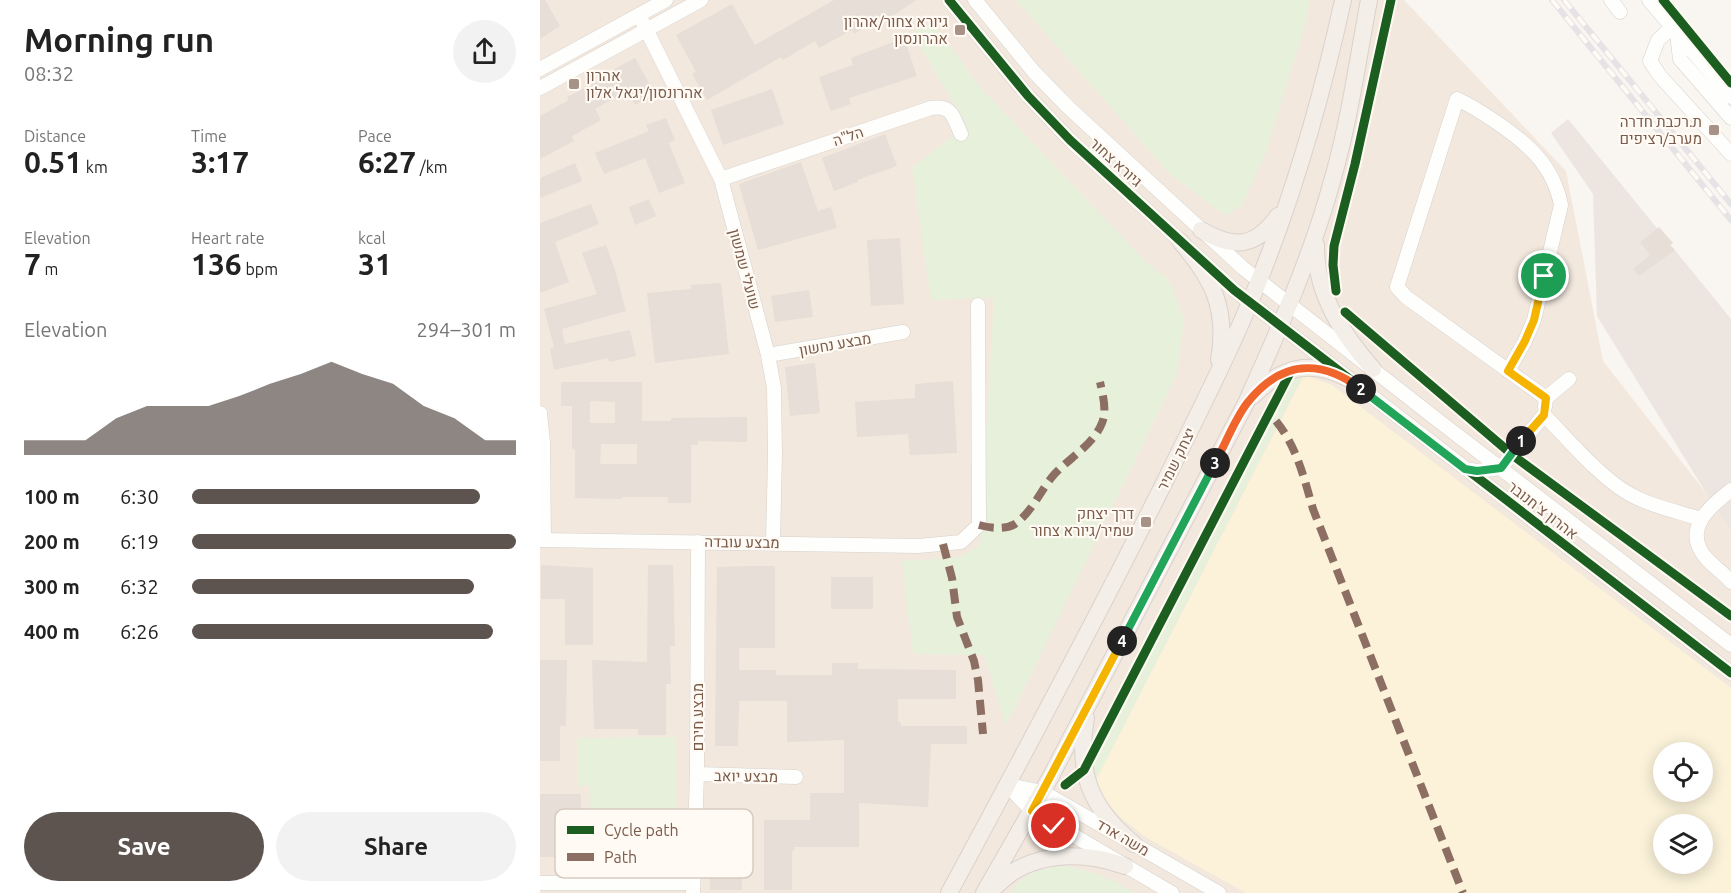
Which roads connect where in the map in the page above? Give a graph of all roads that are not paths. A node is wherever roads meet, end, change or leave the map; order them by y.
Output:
1 (666, 0) edge
2 (701, 0) edge
3 (949, 0) edge
4 (975, 0) edge
5 (1342, 0) edge
6 (1369, 0) edge
7 (1611, 0) edge
8 (1649, 0) edge
9 (1620, 12) dead end
10 (639, 15) junction
11 (647, 30) junction
12 (1674, 31) junction
13 (540, 69) edge
14 (540, 88) edge
15 (1731, 97) edge
16 (1731, 118) edge
17 (961, 134) dead end
18 (1731, 154) edge
19 (721, 179) junction
20 (1287, 202) junction
21 (1201, 230) junction
22 (1316, 235) junction
23 (1180, 241) junction
24 (1259, 282) junction
25 (1250, 304) junction
26 (978, 305) dead end
27 (1290, 306) junction
28 (1280, 327) junction
29 (903, 332) dead end
30 (768, 355) junction
31 (1372, 369) junction
32 (1508, 371) junction
33 (1347, 378) junction
34 (1569, 379) dead end
35 (1213, 383) junction
36 (1546, 398) junction
37 (1246, 403) junction
38 (540, 413) edge
39 (1544, 415) junction
40 (1501, 468) junction
41 (1465, 469) junction
42 (1731, 490) edge
43 (1701, 519) junction
44 (542, 540) edge
45 (698, 542) junction
46 (773, 542) junction
47 (1731, 582) edge
48 (1728, 637) edge
49 (1731, 673) edge
50 (1090, 702) junction
51 (696, 774) junction
52 (796, 777) dead end
53 (1007, 785) junction
54 (1043, 792) junction
55 (695, 809) edge
56 (1032, 811) junction
57 (1134, 844) junction
58 (1125, 866) junction
59 (540, 883) edge
60 (693, 888) edge
61 (949, 893) edge
62 (984, 893) edge
63 (988, 893) edge
64 (1172, 893) edge
65 (1219, 893) edge

1 - 10 street
2 - 11 street
3 - 23 street, גיורא צחור
4 - 21 street, גיורא צחור
5 - 20 main road, יצחק שמיר
6 - 22 main road
7 - 9 street
8 - 12 street
10 - 11 street, שועלי שמשון
10 - 13 street
11 - 14 street
11 - 19 street, שועלי שמשון
12 - 15 street
12 - 16 street
12 - 18 street
17 - 19 street, הל"ה
19 - 30 street, שועלי שמשון
20 - 21 main road
20 - 24 main road, יצחק שמיר
21 - 24 street, גיורא צחור
22 - 27 main road
22 - 31 main road
23 - 25 street, גיורא צחור
23 - 35 main road
24 - 25 main road, יצחק שמיר
24 - 27 street, גיורא צחור
25 - 28 street, גיורא צחור
25 - 35 main road, יצחק שמיר
26 - 46 street, מבצע עובדה
27 - 28 main road
27 - 31 street, אהרון צ'חנובר
28 - 33 street, אהרון צ'חנובר
28 - 37 main road
29 - 30 street, מבצע נחשון
30 - 46 street, שועלי שמשון
31 - 40 street, אהרון צ'חנובר
32 - 32 street
32 - 36 street
33 - 37 main road
33 - 41 street, אהרון צ'חנובר
34 - 36 street
35 - 53 main road, יצחק שמיר
36 - 39 street
37 - 50 main road
38 - 44 street
39 - 40 street
39 - 43 street
40 - 41 street
40 - 48 street, אהרון צ'חנובר
41 - 49 street, אהרון צ'חנובר
42 - 43 street
43 - 47 street
44 - 45 street, מבצע עובדה
45 - 46 street, מבצע עובדה
45 - 51 street, מבצע חירם
50 - 54 main road
50 - 57 main road
51 - 52 street, מבצע יואב
51 - 55 street, מבצע חירם
53 - 54 street, משה ארד
53 - 56 street, משה ארד
53 - 61 main road, יצחק שמיר
54 - 56 main road
54 - 57 street, משה ארד
56 - 58 street, משה ארד
56 - 62 main road
57 - 65 street, משה ארד
58 - 63 main road
58 - 64 street, משה ארד
59 - 60 street

